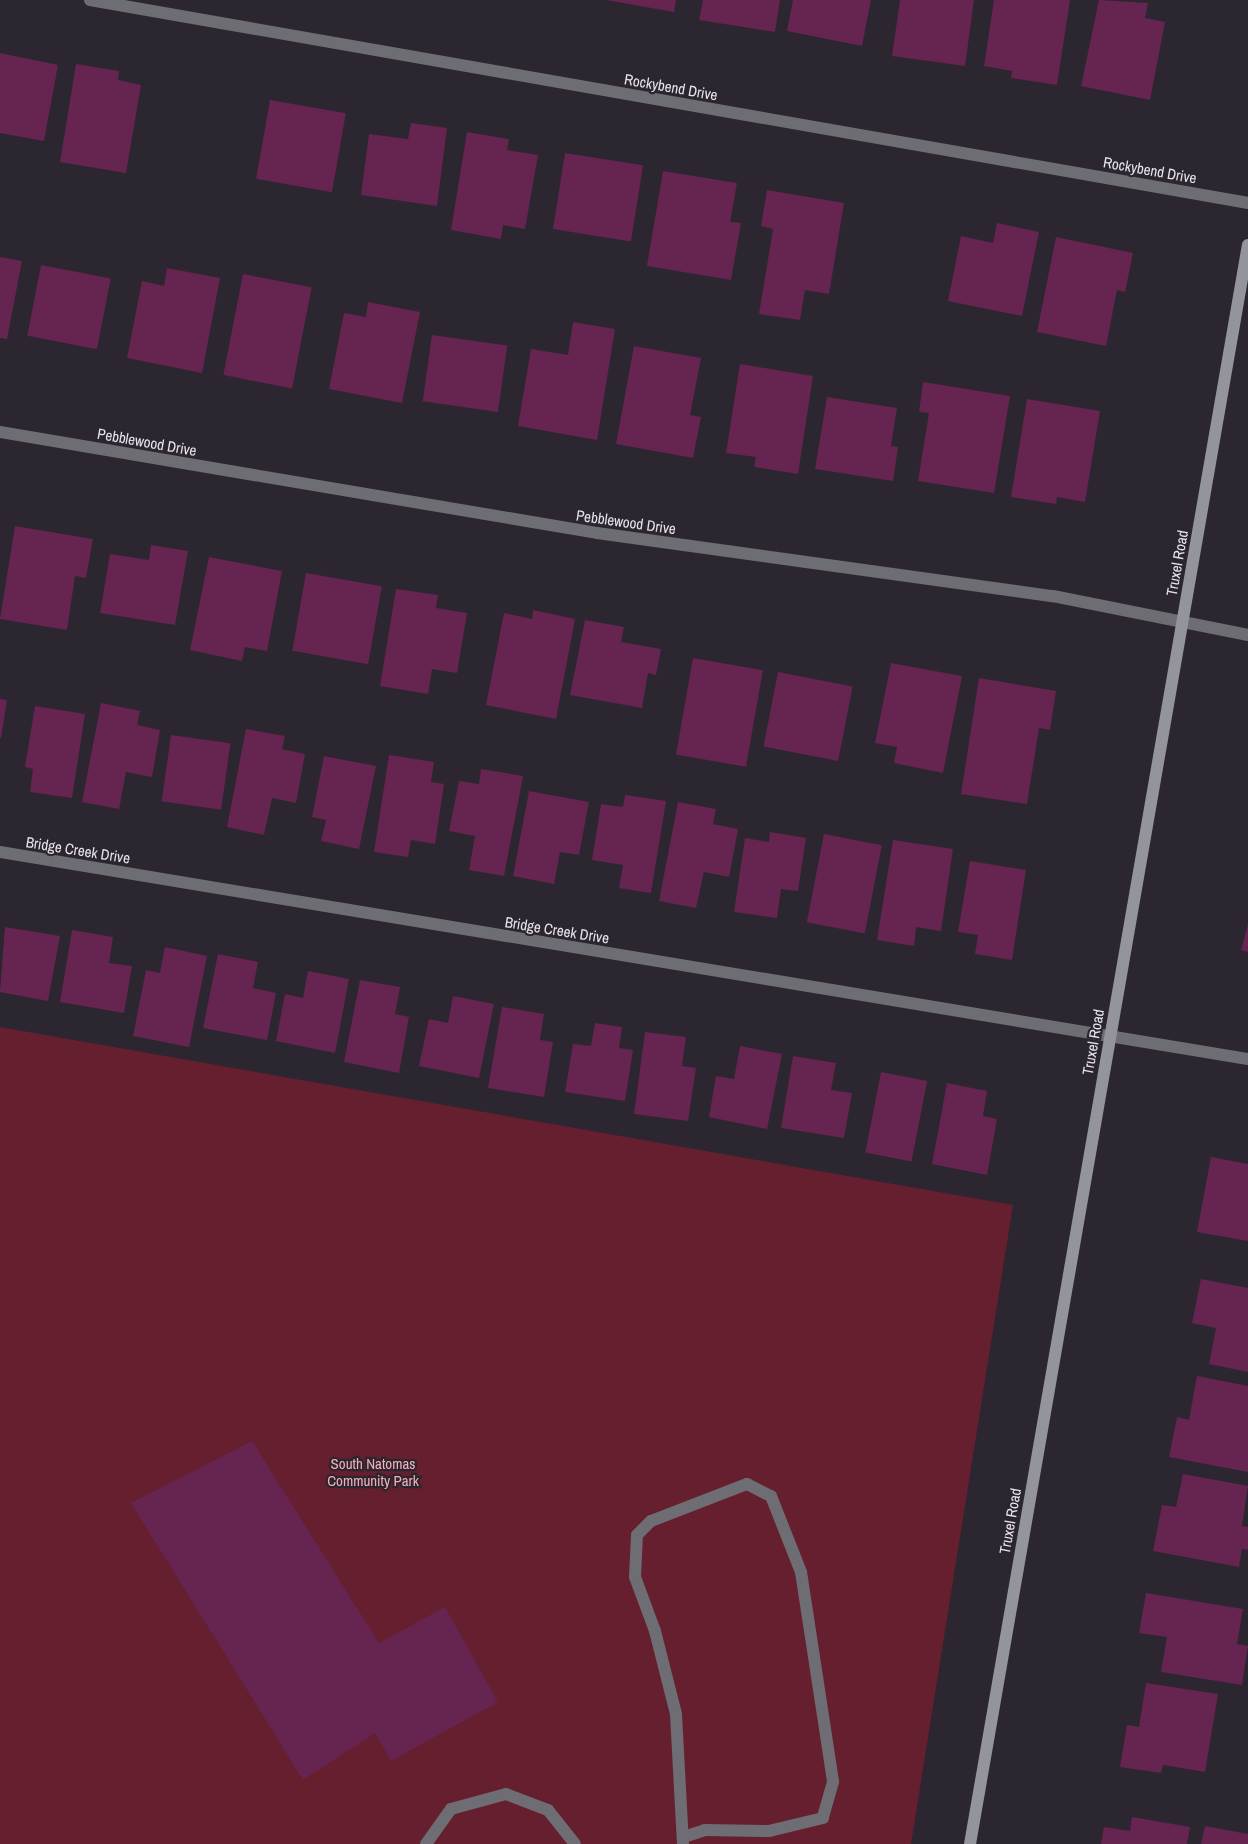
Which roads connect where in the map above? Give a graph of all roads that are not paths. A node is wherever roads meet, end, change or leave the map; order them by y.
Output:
1 (90, 0) edge
2 (1248, 203) edge
3 (1248, 245) edge
4 (0, 432) edge
5 (1181, 624) junction
6 (1248, 634) edge
7 (0, 852) edge
8 (1109, 1038) junction
9 (1248, 1059) edge
10 (684, 1840) edge
11 (426, 1844) edge
12 (575, 1844) edge
13 (970, 1844) edge

1 - 2 street, Rockybend Drive
3 - 5 main road, Truxel Road
4 - 5 street, Pebblewood Drive
5 - 6 street, Pebblewood Drive
5 - 8 main road, Truxel Road
7 - 8 street, Bridge Creek Drive
8 - 9 street, Bridge Creek Drive
8 - 13 main road, Truxel Road
10 - 10 street
11 - 12 street

